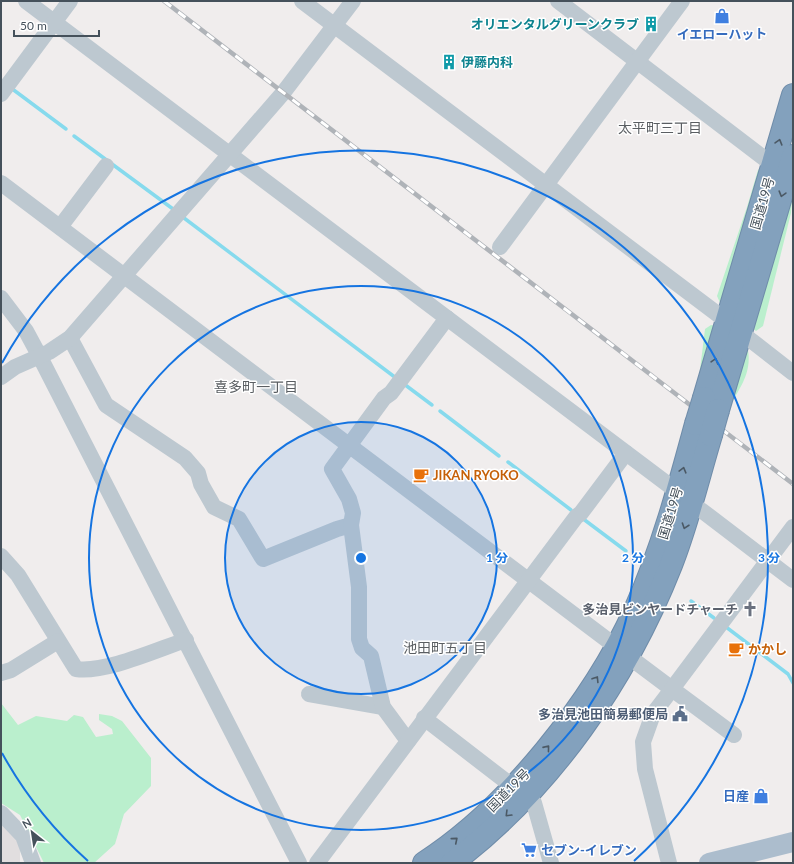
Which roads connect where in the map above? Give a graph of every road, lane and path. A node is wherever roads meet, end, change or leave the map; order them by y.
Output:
1 (26, 1) edge
2 (70, 1) edge
3 (302, 1) edge
4 (353, 1) edge
5 (558, 1) edge
6 (682, 1) edge
7 (54, 22) junction
8 (335, 26) junction
9 (638, 62) junction
10 (1, 94) edge
11 (793, 95) edge
12 (230, 154) junction
13 (793, 156) edge
14 (765, 159) dead end
15 (106, 166) dead end
16 (1, 183) edge
17 (547, 185) junction
18 (60, 227) junction
19 (500, 248) dead end
20 (124, 275) junction
21 (1, 298) edge
22 (720, 316) dead end
23 (447, 318) junction
24 (70, 338) junction
25 (748, 338) dead end
26 (40, 357) junction
27 (793, 373) edge
28 (1, 376) edge
29 (711, 404) junction
30 (350, 445) junction
31 (626, 453) junction
32 (670, 486) dead end
33 (701, 510) dead end
34 (351, 525) junction
35 (793, 527) edge
36 (1, 556) edge
37 (768, 560) junction
38 (529, 580) junction
39 (793, 580) edge
40 (186, 640) junction
41 (58, 641) junction
42 (610, 642) dead end
43 (636, 662) dead end
44 (1, 673) edge
45 (672, 689) junction
46 (310, 694) dead end
47 (383, 707) junction
48 (424, 718) junction
49 (734, 735) dead end
50 (408, 741) junction
51 (519, 791) junction
52 (1, 813) edge
53 (793, 842) edge
54 (718, 862) edge
55 (33, 863) edge
56 (299, 863) edge
57 (317, 863) edge
58 (424, 863) edge
59 (452, 863) edge
60 (551, 863) edge
61 (669, 863) edge

1 - 7 street
2 - 7 street
3 - 8 street
4 - 8 street
5 - 9 street
6 - 9 street
7 - 10 street
7 - 12 street
8 - 12 street
8 - 17 street
9 - 14 street
9 - 17 street
29 -> 11 highway, 国道19号
12 - 20 street
12 - 23 street
13 -> 29 highway, 国道19号
15 - 18 street
16 - 18 street
17 - 19 street
17 - 22 street
18 - 20 street
20 - 24 street
20 - 30 street
21 - 26 street
23 - 30 street
23 - 31 street
24 - 26 street
24 - 34 street
25 - 27 street
26 - 28 street
26 - 40 street
29 - 51 highway, 国道19号, bridge
30 - 34 street
30 - 38 street
31 - 32 street
31 - 38 street
33 - 37 street
34 - 47 street
35 - 37 street
36 - 41 street
37 - 39 street
37 - 45 street
38 - 42 street
38 - 48 street
40 - 41 street
40 - 56 street
41 - 44 street
43 - 45 street
45 - 49 street
45 - 61 street
46 - 47 street
47 - 50 street
48 - 50 street
48 - 51 street
50 - 57 street
58 -> 51 highway, 国道19号
51 -> 59 highway, 国道19号
51 - 60 street
52 - 55 street
53 - 54 main road

